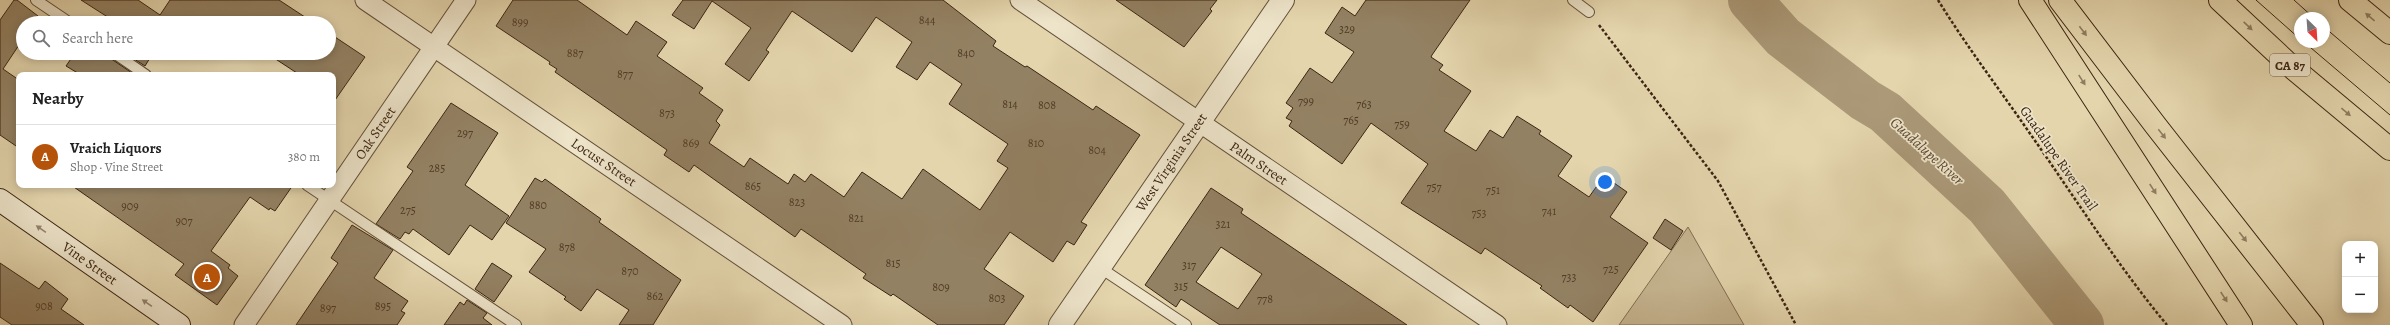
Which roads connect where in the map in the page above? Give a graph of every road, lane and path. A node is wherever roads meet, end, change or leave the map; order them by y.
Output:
1 (36, 0) edge
2 (365, 0) edge
3 (466, 0) edge
4 (1020, 0) edge
5 (1283, 0) edge
6 (1573, 0) edge
7 (1584, 0) edge
8 (1938, 0) edge
9 (2030, 0) edge
10 (2060, 0) edge
11 (2220, 0) edge
12 (2350, 0) edge
13 (1589, 12) junction
14 (60, 16) edge
15 (2390, 33) edge
16 (434, 47) junction
17 (124, 60) edge
18 (142, 72) edge
19 (1199, 121) junction
20 (2390, 149) edge
21 (311, 188) edge
22 (0, 200) edge
23 (329, 200) junction
24 (1099, 267) junction
25 (179, 325) edge
26 (244, 325) edge
27 (516, 325) edge
28 (842, 325) edge
29 (1060, 325) edge
30 (1186, 325) edge
31 (1497, 325) edge
32 (1796, 325) edge
33 (2167, 325) edge
34 (2242, 325) edge
35 (2312, 325) edge

1 - 14 lane
2 - 16 street, Locust Street
3 - 16 street, Oak Street
4 - 19 street, Palm Street
5 - 19 street, West Virginia Street
6 - 13 lane
7 - 13 lane
8 - 33 path, Guadalupe River Trail
9 -> 34 highway
10 -> 35 highway
11 -> 20 highway, CA 87
15 -> 12 highway
13 - 32 path
16 - 23 street, Oak Street
16 - 28 street, Locust Street
17 - 18 lane
19 - 24 street, West Virginia Street
19 - 31 street, Palm Street
21 - 23 lane
25 -> 22 street, Vine Street
23 - 26 street, Oak Street
23 - 27 lane
24 - 29 street, West Virginia Street
24 - 30 lane

